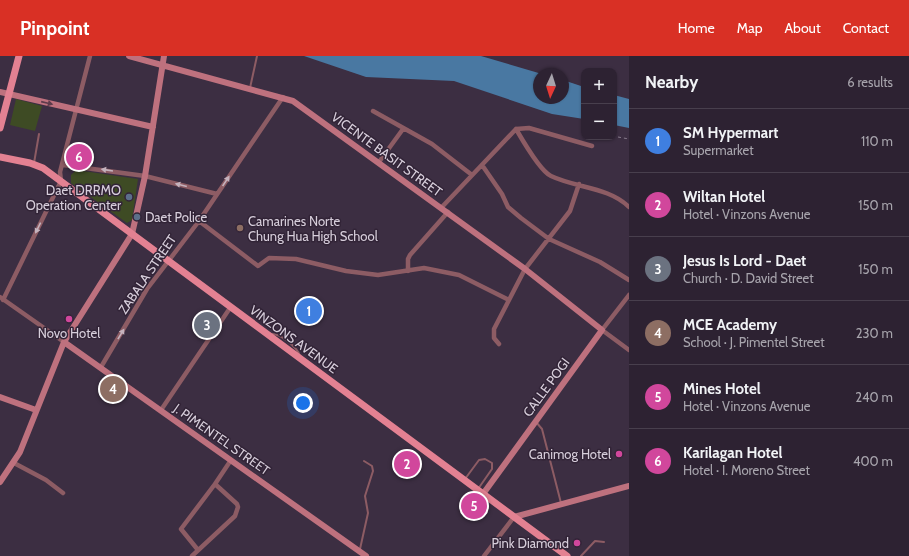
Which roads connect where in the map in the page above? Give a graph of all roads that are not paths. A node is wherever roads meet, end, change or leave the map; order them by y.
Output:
1 (19, 56) edge
2 (90, 56) edge
3 (129, 56) edge
4 (164, 56) edge
5 (257, 56) edge
6 (163, 65) junction
7 (250, 88) junction
8 (0, 92) edge
9 (9, 94) junction
10 (283, 97) junction
11 (75, 109) junction
12 (373, 111) dead end
13 (153, 126) junction
14 (0, 128) edge
15 (403, 129) junction
16 (516, 129) junction
17 (39, 134) dead end
18 (592, 146) dead end
19 (0, 157) edge
20 (379, 162) junction
21 (34, 164) junction
22 (63, 165) junction
23 (482, 165) junction
24 (472, 175) junction
25 (145, 176) junction
26 (61, 181) junction
27 (579, 184) junction
28 (217, 194) junction
29 (629, 207) edge
30 (441, 208) junction
31 (448, 212) junction
32 (198, 220) junction
33 (132, 234) junction
34 (549, 239) junction
35 (167, 261) junction
36 (525, 269) junction
37 (408, 271) junction
38 (629, 280) edge
39 (629, 295) edge
40 (2, 298) edge
41 (509, 300) junction
42 (230, 308) junction
43 (602, 330) junction
44 (64, 342) junction
45 (499, 344) dead end
46 (629, 350) edge
47 (101, 367) junction
48 (0, 397) edge
49 (36, 410) junction
50 (161, 410) junction
51 (535, 421) junction
52 (231, 460) junction
53 (364, 461) dead end
54 (14, 463) junction
55 (464, 480) junction
56 (0, 482) edge
57 (215, 484) junction
58 (629, 486) edge
59 (480, 492) junction
60 (63, 493) dead end
61 (561, 503) junction
62 (514, 517) junction
63 (604, 542) dead end
64 (198, 550) junction
65 (359, 551) junction
66 (192, 556) edge
67 (366, 556) edge
68 (484, 556) edge
69 (566, 556) edge
70 (582, 556) edge

1 - 9 main road
2 - 11 street
3 - 6 street, VICENTE BASIT STREET
4 - 6 street
5 - 7 lane
6 - 7 street, VICENTE BASIT STREET
6 - 13 street
7 - 10 street, VICENTE BASIT STREET
8 - 9 street
9 -> 11 street
9 - 14 main road
10 - 20 street, VICENTE BASIT STREET
28 -> 10 street, ZABALA STREET
11 - 13 street
11 - 22 street
12 - 15 street
13 - 25 street
15 - 20 street
15 - 24 street
16 - 18 street
16 - 23 street
16 - 27 street
17 - 21 lane
19 - 21 main road, VINZONS AVENUE
20 - 30 street, VICENTE BASIT STREET
21 - 26 main road, VINZONS AVENUE
25 -> 22 street
22 - 26 street
23 - 24 street
23 - 34 street
24 - 30 street
28 -> 25 street
25 - 33 street
26 - 33 main road, VINZONS AVENUE
26 -> 40 street
27 - 29 street
27 - 34 street
28 - 32 street, ZABALA STREET
30 - 31 street, VICENTE BASIT STREET
31 - 36 street, VICENTE BASIT STREET
31 - 37 street
32 - 35 street, ZABALA STREET
32 - 37 street
33 - 35 main road, VINZONS AVENUE
33 - 44 street
34 - 36 street
34 - 38 street
35 - 42 main road, VINZONS AVENUE
47 -> 35 street, ZABALA STREET
36 - 41 street
36 - 43 street, VICENTE BASIT STREET
37 - 41 street
39 - 43 street, CALLE POGI
40 - 44 street
41 - 45 street
42 - 50 street
42 - 55 main road, VINZONS AVENUE
43 - 46 street
43 - 51 street, CALLE POGI
44 - 47 street, J. PIMENTEL STREET
44 - 49 street
47 - 50 street, J. PIMENTEL STREET
48 - 49 street
49 - 54 street
50 - 52 street, J. PIMENTEL STREET
51 - 59 street, CALLE POGI
51 - 61 lane
52 - 57 street
52 - 65 street, J. PIMENTEL STREET
53 - 65 lane
54 - 56 street
54 - 60 street
55 - 59 main road, VINZONS AVENUE
55 - 59 lane
57 - 64 street
57 - 64 street
58 - 61 street
59 - 62 main road, VINZONS AVENUE
61 - 62 street
62 - 68 street
62 - 69 main road, VINZONS AVENUE
63 - 70 lane
64 - 66 street
65 - 67 street, J. PIMENTEL STREET

